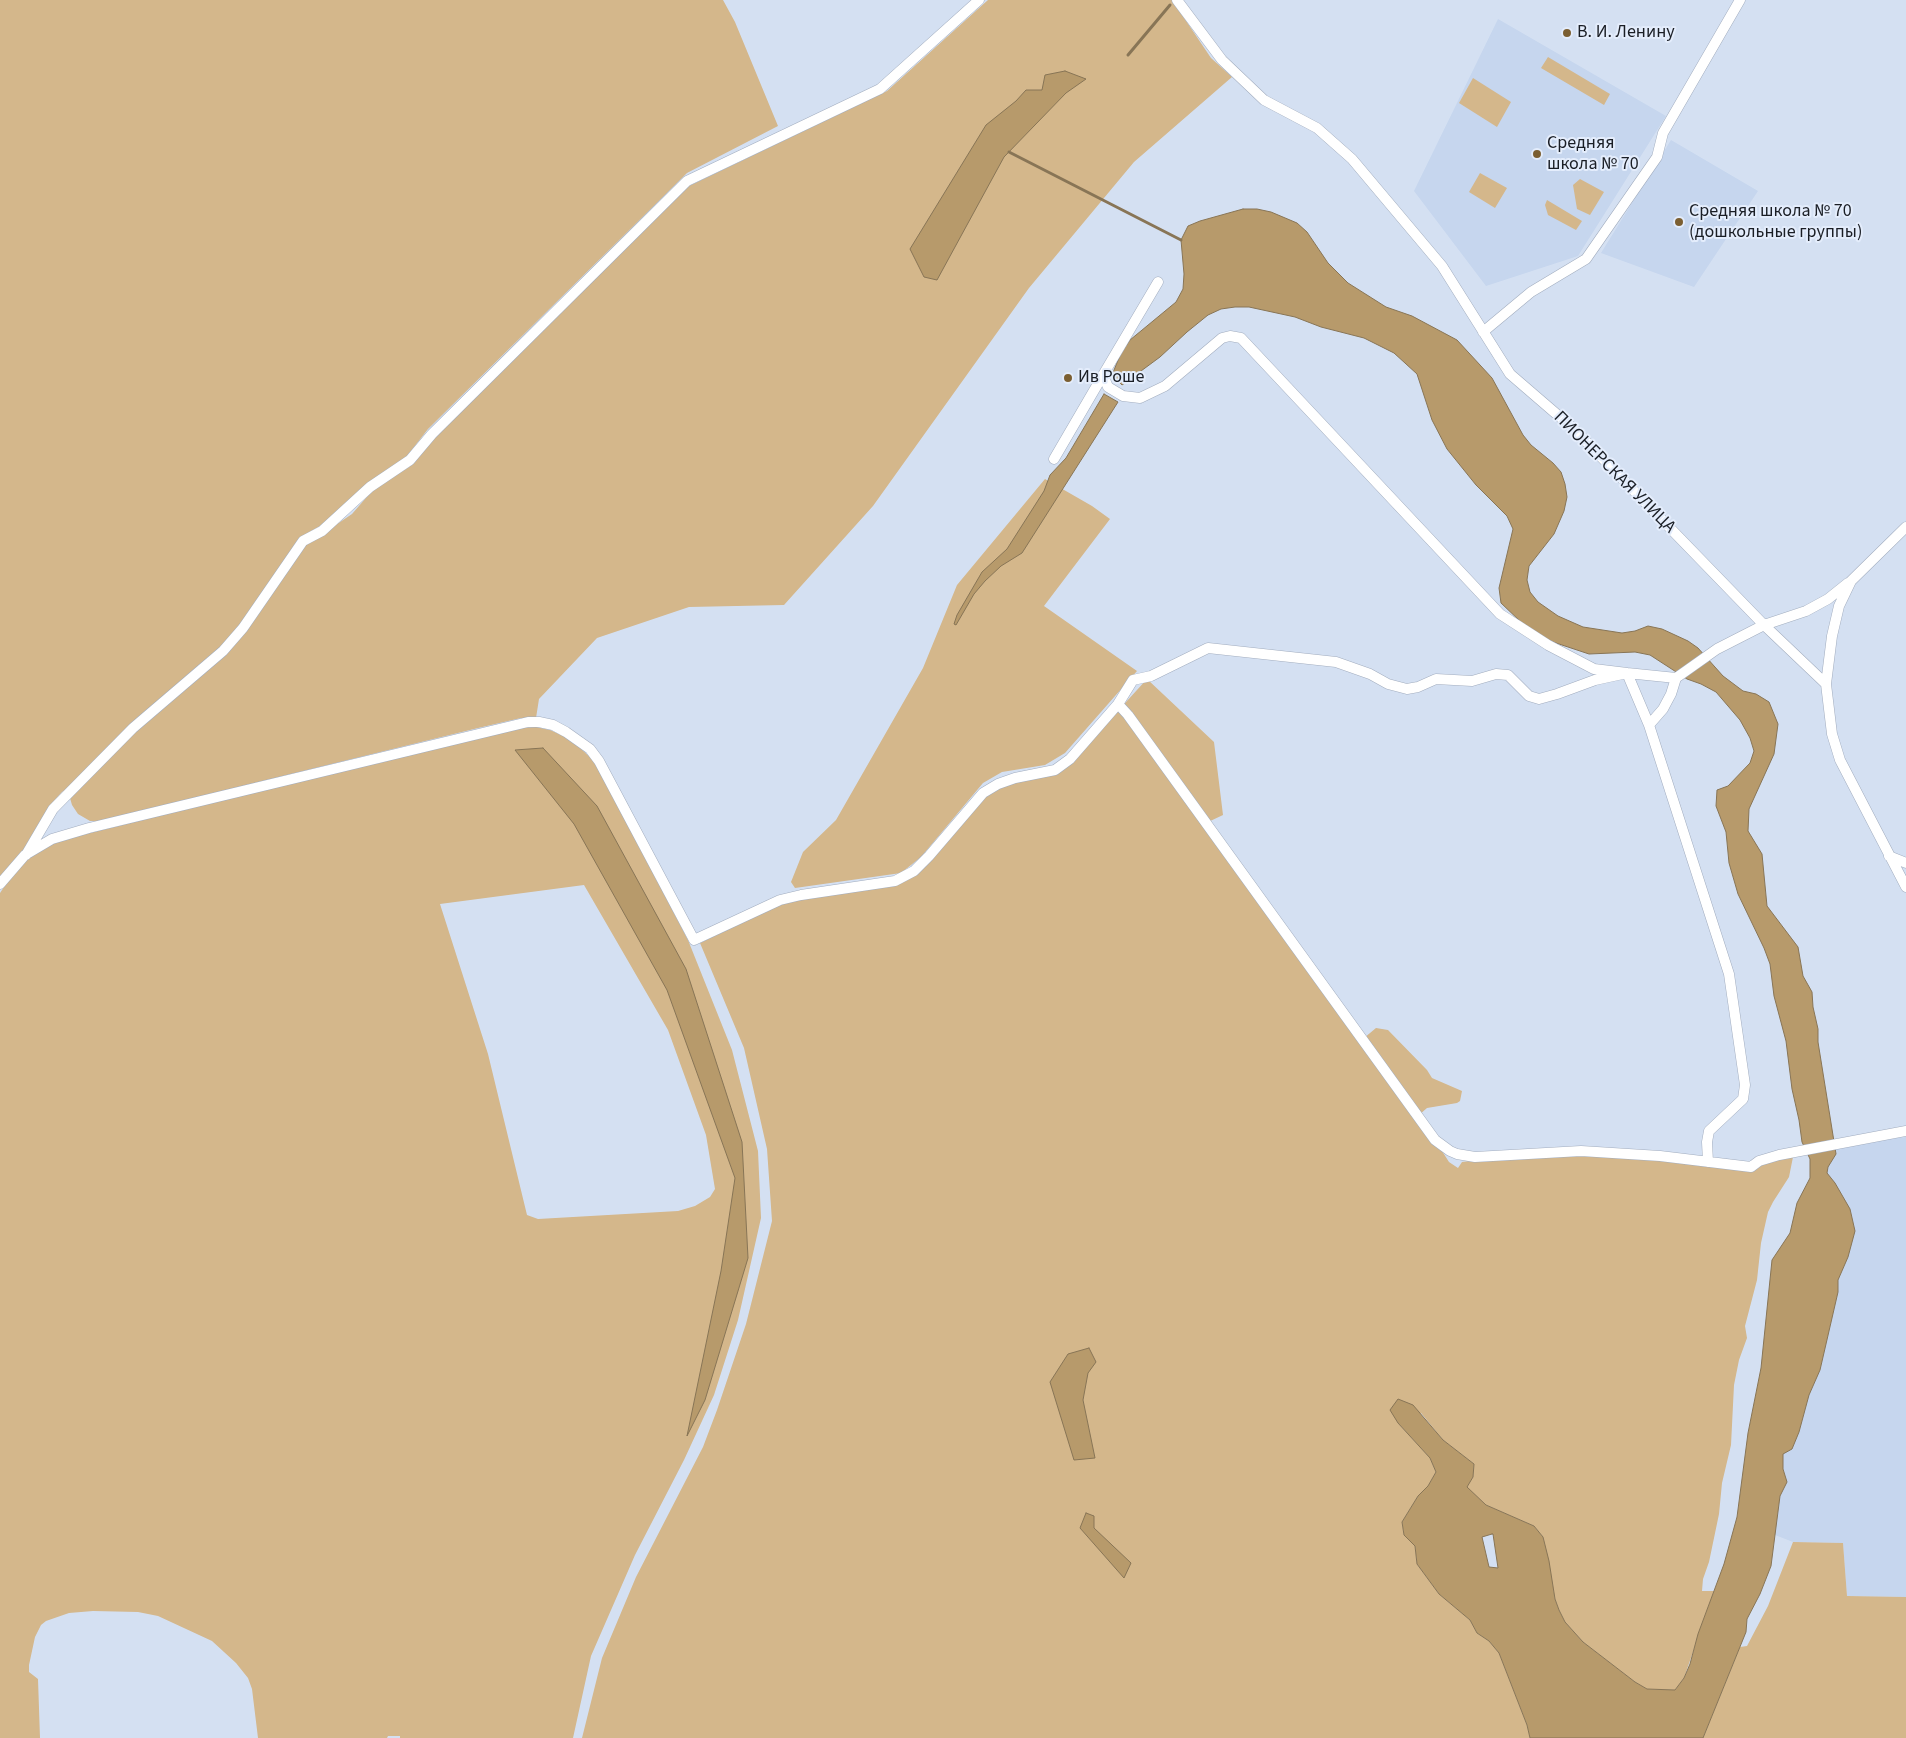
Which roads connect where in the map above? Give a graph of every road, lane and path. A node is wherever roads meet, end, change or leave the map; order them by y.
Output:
1 (980, 0) edge
2 (1177, 0) edge
3 (1740, 0) edge
4 (1158, 282) dead end
5 (1483, 332) junction
6 (1103, 375) junction
7 (1054, 459) dead end
8 (1906, 527) edge
9 (1851, 581) junction
10 (1764, 625) junction
11 (1627, 673) junction
12 (1676, 678) junction
13 (1826, 684) junction
14 (1118, 704) junction
15 (1649, 725) junction
16 (25, 856) junction
17 (1889, 856) junction
18 (1906, 863) edge
19 (0, 884) edge
20 (1906, 887) edge
21 (1906, 1131) edge
22 (1708, 1162) junction

1 - 16 street
2 - 5 street, ПИОНЕРСКАЯ УЛИЦА
3 - 5 street
4 - 6 street
5 - 10 street, ПИОНЕРСКАЯ УЛИЦА
6 - 7 street
6 - 11 street
8 - 9 street
9 - 10 street
9 - 13 street
10 - 12 street
10 - 13 street, ПИОНЕРСКАЯ УЛИЦА
11 - 12 street
11 - 14 street
11 - 15 street
12 - 15 street
13 - 17 street
14 - 16 street
14 - 22 street
15 - 22 street
16 - 19 street
17 - 18 street
17 - 20 street
21 - 22 street

